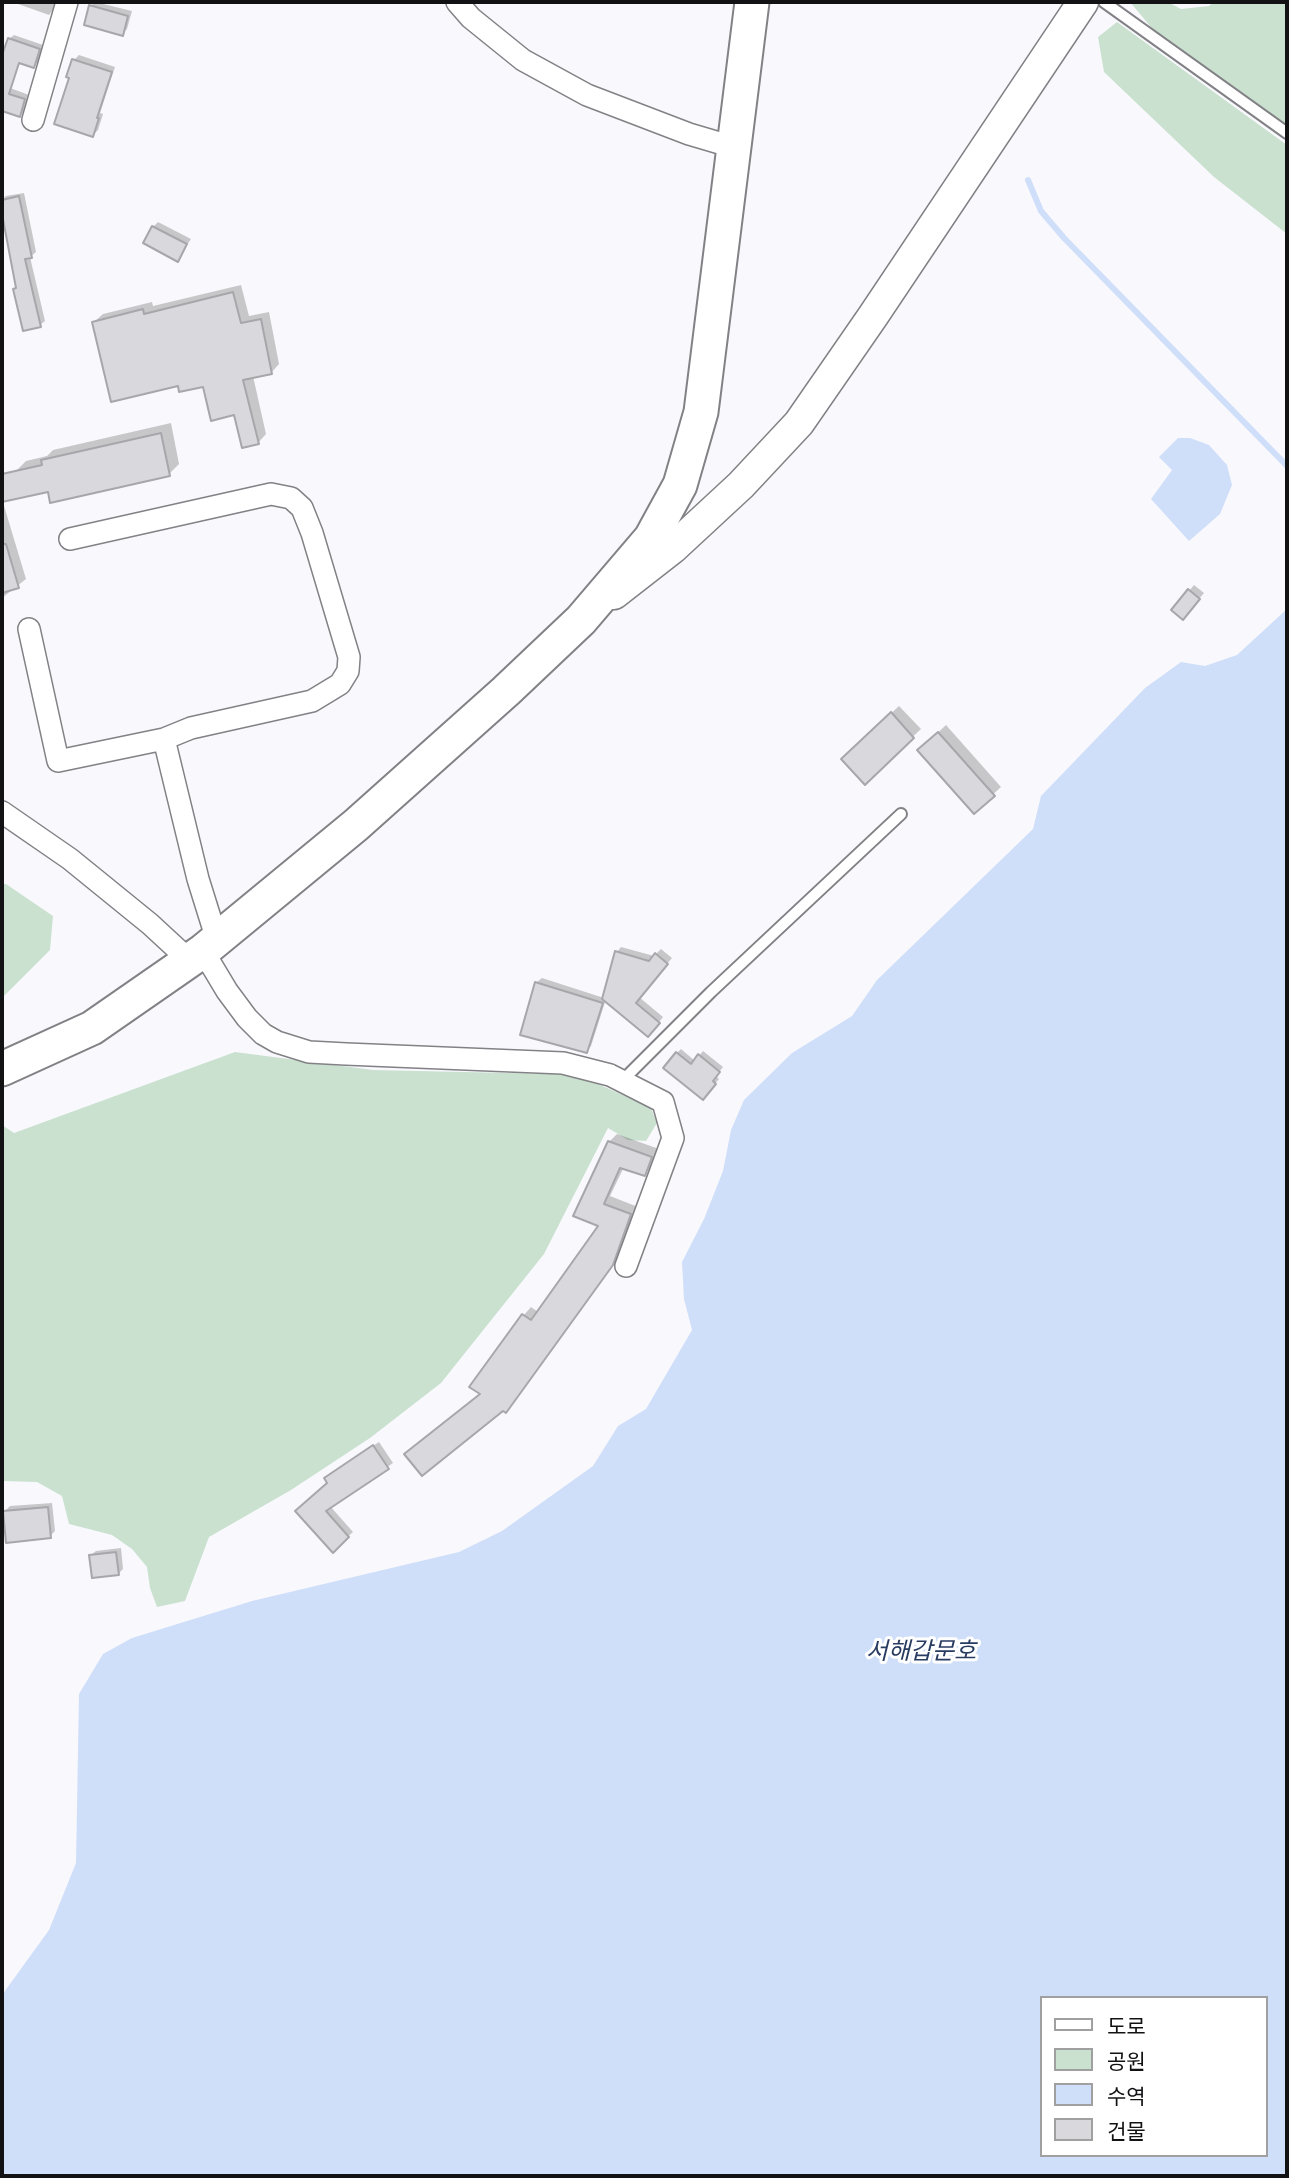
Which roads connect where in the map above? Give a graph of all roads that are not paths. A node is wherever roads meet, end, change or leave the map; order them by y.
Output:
1 (66, 2) edge
2 (457, 2) edge
3 (751, 2) edge
4 (1083, 2) edge
5 (1104, 2) edge
6 (33, 120) dead end
7 (1287, 133) edge
8 (733, 147) junction
9 (70, 539) dead end
10 (581, 620) junction
11 (29, 629) dead end
12 (164, 739) junction
13 (2, 812) edge
14 (901, 814) dead end
15 (203, 950) junction
16 (2, 1069) edge
17 (622, 1081) junction
18 (626, 1266) dead end

1 - 6 street
2 - 8 street
3 - 8 main road
4 - 10 main road
5 - 7 lane
8 - 10 main road
9 - 12 street
10 - 15 main road
11 - 12 street
12 - 15 street
13 - 15 street
14 - 17 lane
15 - 16 main road
15 - 17 street
17 - 18 street

